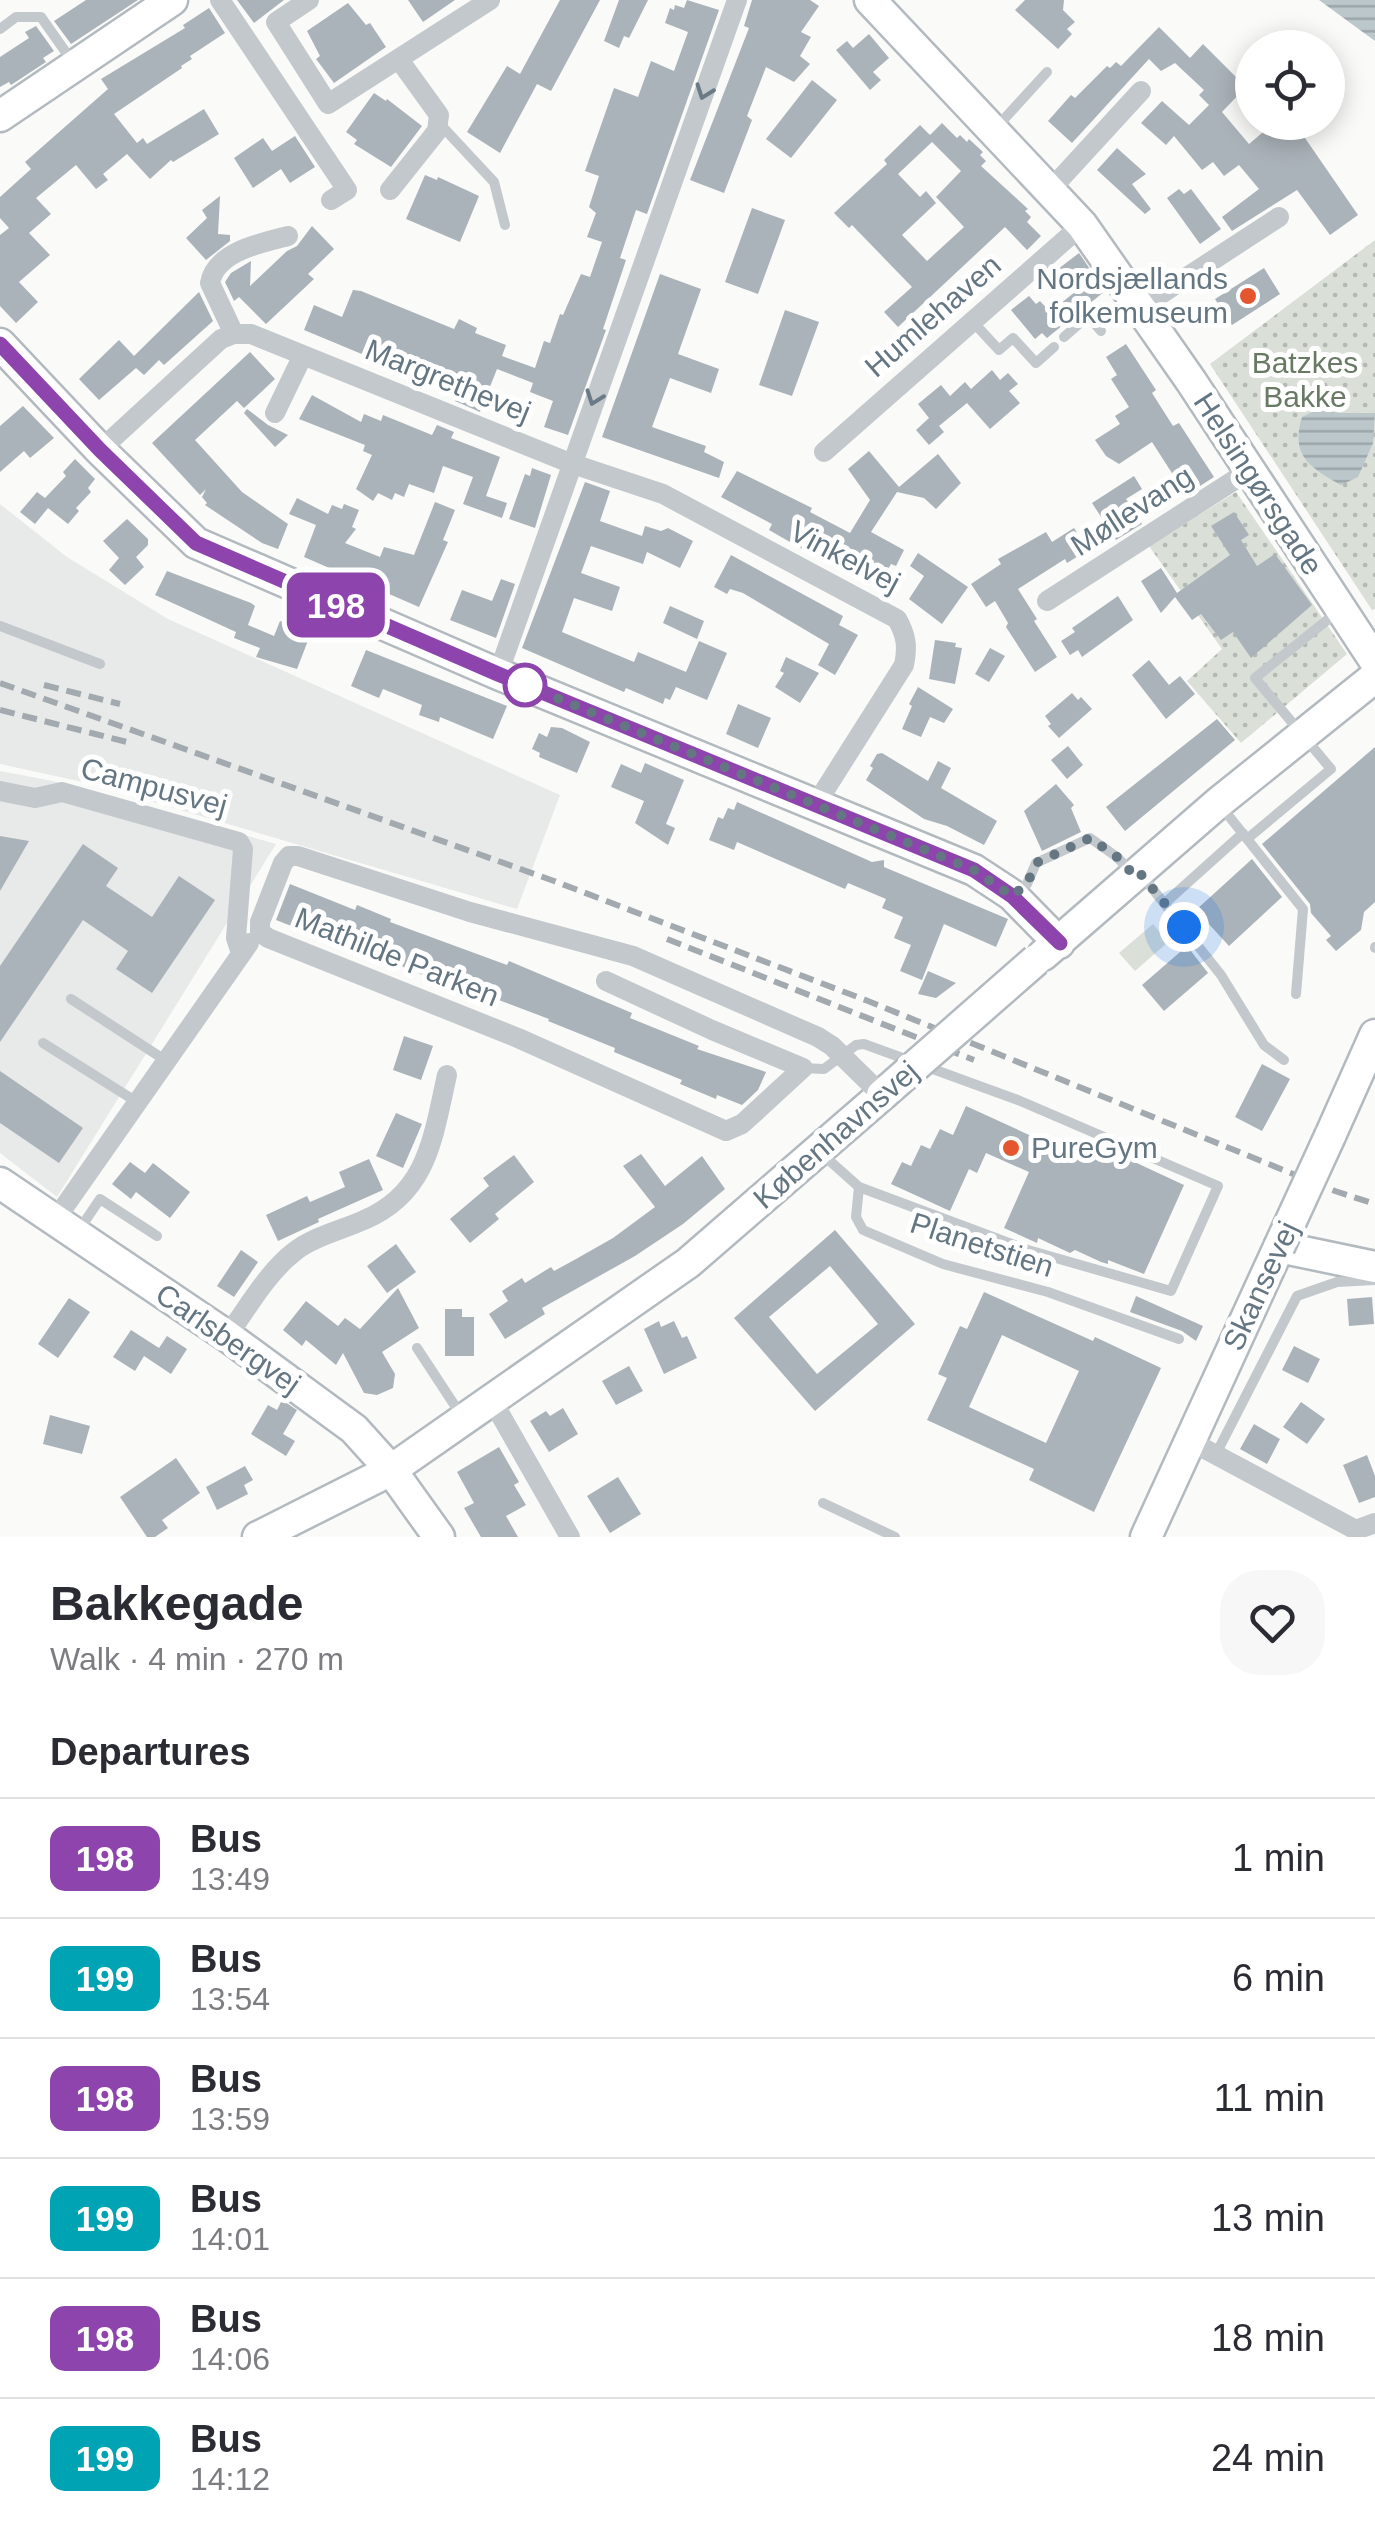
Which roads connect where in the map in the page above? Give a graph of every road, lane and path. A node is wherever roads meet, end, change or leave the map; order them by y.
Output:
1 (172, 0) edge
2 (220, 0) edge
3 (309, 0) edge
4 (490, 0) edge
5 (737, 0) edge
6 (870, 0) edge
7 (0, 29) edge
8 (400, 60) junction
9 (75, 66) junction
10 (1047, 72) dead end
11 (1140, 91) dead end
12 (0, 116) edge
13 (438, 122) junction
14 (994, 129) junction
15 (1051, 188) junction
16 (390, 190) dead end
17 (331, 200) dead end
18 (1279, 217) dead end
19 (504, 225) dead end
20 (1082, 225) junction
21 (288, 236) dead end
22 (1141, 307) junction
23 (972, 321) junction
24 (1101, 331) dead end
25 (234, 334) junction
26 (1064, 337) dead end
27 (0, 344) edge
28 (1054, 346) dead end
29 (304, 356) junction
30 (274, 413) dead end
31 (100, 450) junction
32 (824, 452) dead end
33 (570, 462) junction
34 (1250, 470) junction
35 (1046, 602) dead end
36 (1341, 610) junction
37 (0, 626) edge
38 (1375, 661) edge
39 (100, 664) dead end
40 (498, 674) junction
41 (1375, 676) edge
42 (1302, 735) junction
43 (0, 792) edge
44 (1218, 803) junction
45 (816, 804) junction
46 (1245, 836) junction
47 (1137, 874) junction
48 (1012, 896) junction
49 (1165, 902) junction
50 (260, 932) junction
51 (1048, 951) junction
52 (241, 953) junction
53 (606, 980) dead end
54 (1296, 994) dead end
55 (71, 999) dead end
56 (1375, 1035) edge
57 (43, 1043) dead end
58 (165, 1060) junction
59 (1284, 1060) dead end
60 (803, 1068) junction
61 (446, 1075) dead end
62 (882, 1095) junction
63 (137, 1102) junction
64 (819, 1152) junction
65 (0, 1183) edge
66 (859, 1187) junction
67 (66, 1227) junction
68 (157, 1236) dead end
69 (1279, 1247) junction
70 (1375, 1267) edge
71 (1375, 1280) edge
72 (227, 1336) junction
73 (1179, 1339) dead end
74 (416, 1348) dead end
75 (492, 1400) junction
76 (464, 1420) junction
77 (1203, 1448) junction
78 (391, 1470) junction
79 (823, 1503) dead end
80 (1375, 1523) edge
81 (258, 1537) edge
82 (439, 1537) edge
83 (570, 1537) edge
84 (895, 1537) edge
85 (1146, 1537) edge

1 - 9 street
2 - 17 street
3 - 8 street
4 - 8 street
5 -> 33 street
6 - 14 street, Helsingørsgade
7 - 9 lane
8 - 13 street
9 - 12 street
10 - 14 lane
11 - 15 street
13 - 16 street
13 - 19 lane
14 - 15 street, Helsingørsgade
15 - 20 street, Helsingørsgade
18 - 22 street
20 - 22 street, Helsingørsgade
20 - 23 street, Humlehaven
21 - 25 street
22 - 34 street, Helsingørsgade
23 - 28 lane
23 - 32 street, Humlehaven
24 - 26 lane
25 - 29 street, Margrethevej
25 - 31 street
27 - 31 street
29 - 30 street
29 - 33 street, Margrethevej
31 - 40 street
33 - 40 street
33 - 45 street, Vinkelvej
34 - 35 street, Møllevang
34 - 36 street, Helsingørsgade
36 - 38 street, Helsingørsgade
36 - 42 lane
37 - 39 lane
40 - 45 street
41 - 42 street, Københavnsvej
42 - 44 street, Københavnsvej
42 - 46 lane
43 - 52 street, Campusvej
44 - 46 lane
44 - 47 street, Københavnsvej
45 - 48 street
46 - 49 lane
46 - 54 lane
47 - 48 lane
47 - 49 lane
47 - 51 street, Københavnsvej
48 - 51 street
49 - 59 lane
50 - 52 street
50 - 60 street, Mathilde Parken
50 - 62 street, Mathilde Parken, bridge
51 - 62 street, Københavnsvej, bridge
52 - 58 street
53 - 60 street
55 - 58 lane
56 - 69 street, Skansevej, bridge
57 - 63 lane
58 - 63 street
60 - 66 lane
61 - 72 street
62 - 64 street, Københavnsvej
63 - 67 street
64 - 66 lane
64 - 75 street, Københavnsvej
65 - 67 street, Carlsbergvej
66 - 73 lane, Planetstien
67 - 68 lane
67 - 72 street, Carlsbergvej
69 - 70 street
69 - 77 street, Skansevej
71 - 77 lane
72 - 78 street, Carlsbergvej
74 - 76 lane
75 - 76 street, Københavnsvej
75 - 83 street
76 - 78 street, Københavnsvej
77 - 80 street
77 - 85 street, Skansevej
78 - 81 street, Københavnsvej
78 - 82 street, Carlsbergvej
79 - 84 lane

